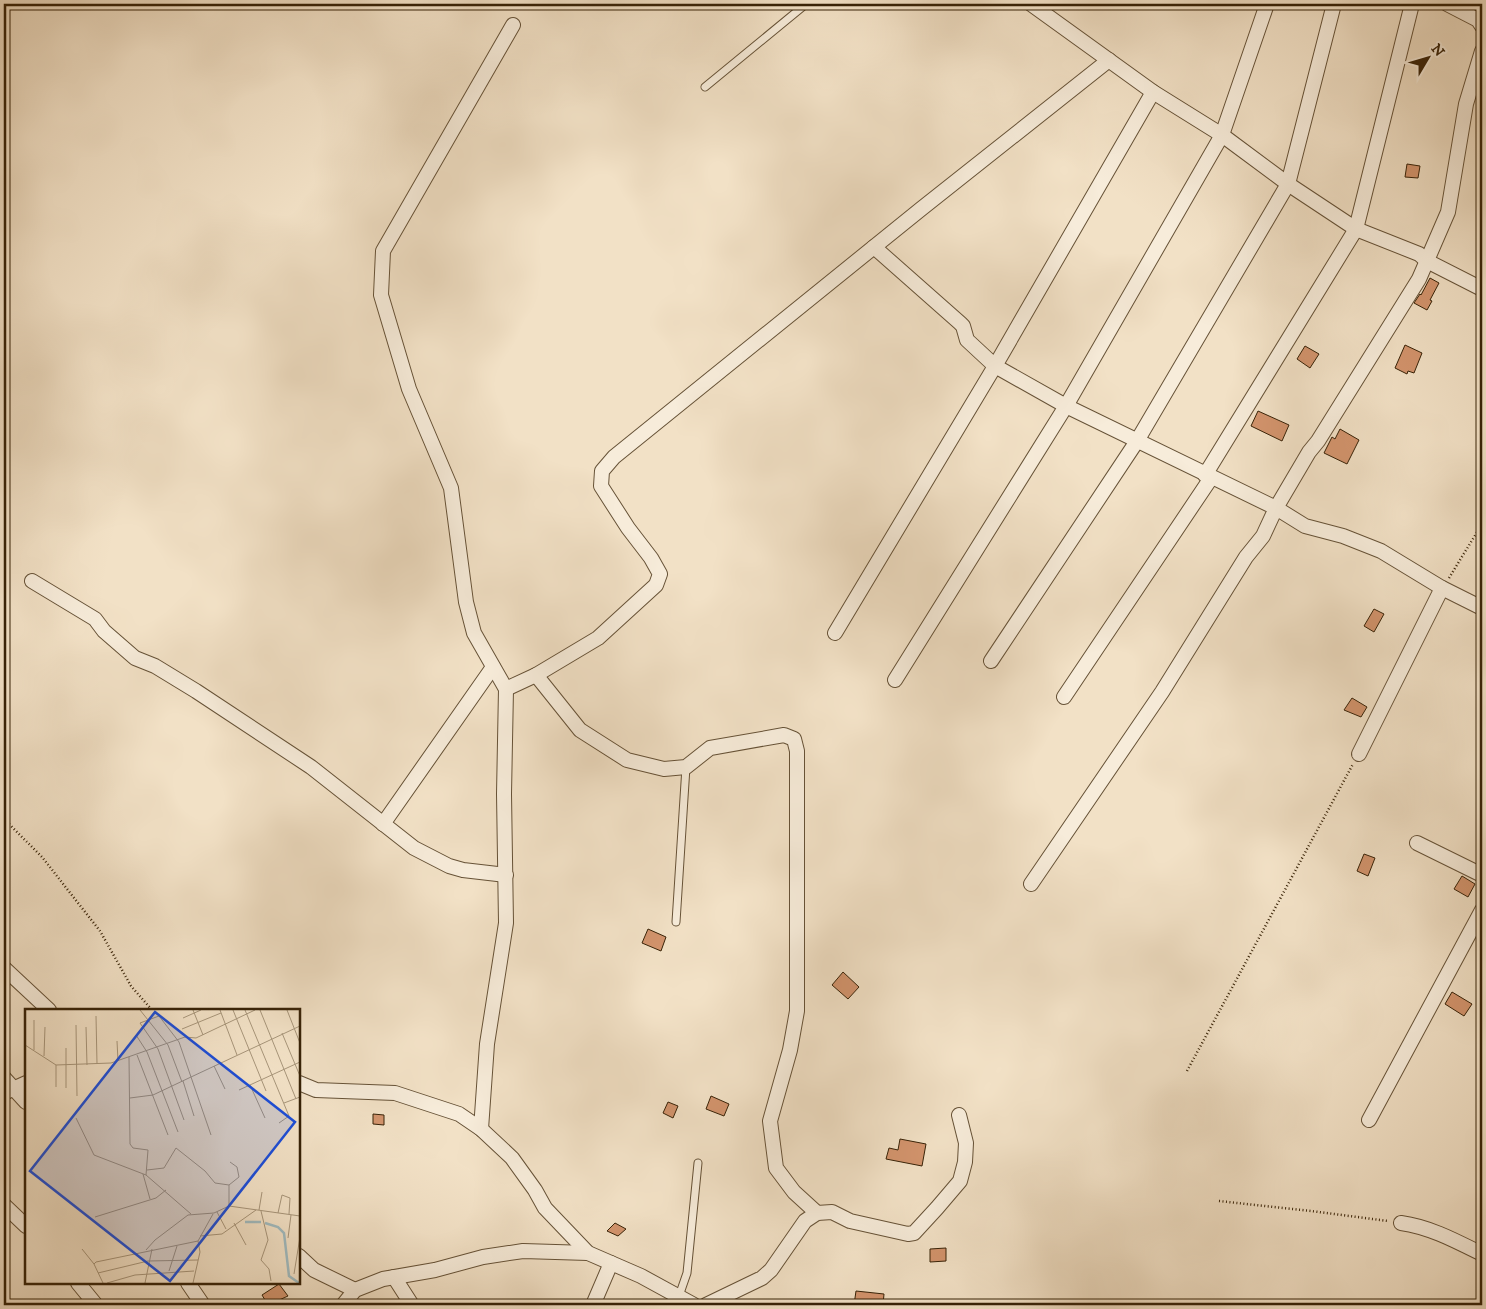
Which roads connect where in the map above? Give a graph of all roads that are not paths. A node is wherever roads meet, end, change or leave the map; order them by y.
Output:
1 (806, 4) edge
2 (1267, 4) edge
3 (1334, 4) edge
4 (1412, 4) edge
5 (1447, 4) edge
6 (1038, 6) edge
7 (513, 25) dead end
8 (1482, 26) edge
9 (1482, 51) edge
10 (1109, 60) junction
11 (705, 87) dead end
12 (1153, 92) junction
13 (1222, 136) junction
14 (1288, 184) junction
15 (1356, 230) junction
16 (874, 247) junction
17 (1427, 261) junction
18 (1482, 290) edge
19 (995, 366) junction
20 (1066, 406) junction
21 (1137, 441) junction
22 (1208, 476) junction
23 (1276, 508) junction
24 (32, 581) dead end
25 (1442, 588) junction
26 (1482, 608) edge
27 (835, 633) dead end
28 (991, 662) dead end
29 (493, 667) junction
30 (536, 676) junction
31 (895, 680) dead end
32 (506, 689) junction
33 (1064, 697) dead end
34 (1359, 754) road end
35 (686, 767) junction
36 (383, 824) junction
37 (1417, 843) dead end
38 (506, 875) junction
39 (1482, 875) edge
40 (1031, 884) dead end
41 (1482, 910) edge
42 (676, 922) dead end
43 (4, 968) edge
44 (49, 1009) edge
45 (300, 1082) edge
46 (12, 1086) edge
47 (25, 1101) edge
48 (959, 1115) dead end
49 (1369, 1120) dead end
50 (481, 1129) junction
51 (698, 1163) dead end
52 (4, 1205) edge
53 (817, 1213) junction
54 (1401, 1223) road end
55 (25, 1225) edge
56 (588, 1253) junction
57 (1482, 1254) edge
58 (300, 1257) edge
59 (611, 1263) junction
60 (394, 1278) junction
61 (79, 1284) edge
62 (189, 1284) edge
63 (355, 1290) junction
64 (679, 1296) junction
65 (96, 1305) edge
66 (203, 1305) edge
67 (343, 1305) edge
68 (412, 1305) edge
69 (593, 1305) edge
70 (694, 1305) edge
71 (706, 1305) edge

1 - 11 lane
2 - 13 street
3 - 14 street
4 - 15 street
5 - 8 street
6 - 10 street
7 - 29 street
9 - 17 street
10 - 12 street
10 - 16 street
12 - 13 street
12 - 19 street
13 - 14 street
13 - 20 street
14 - 15 street
14 - 21 street
15 - 17 street
15 - 22 street
16 - 19 street
16 - 30 street
17 - 18 street
17 - 23 street
19 - 20 street
19 - 27 street
20 - 21 street
20 - 31 street
21 - 22 street
21 - 28 street
22 - 23 street
22 - 33 street
23 - 25 street
23 - 40 street
24 - 36 street
25 - 26 street
25 - 34 street
29 - 32 street
29 - 36 street
30 - 32 street
30 - 35 street
32 - 38 street
35 - 42 lane
35 - 53 street
36 - 38 street
37 - 39 street
38 - 50 street
41 - 49 street
43 - 44 street
45 - 50 street
46 - 47 street
48 - 53 street
50 - 56 street
51 - 64 lane
52 - 55 street
53 - 71 street
54 - 57 street
56 - 59 street
56 - 60 street
58 - 63 street
59 - 64 street
59 - 69 street
60 - 63 street
60 - 68 street
61 - 65 street
62 - 66 street
63 - 67 street
64 - 70 street

